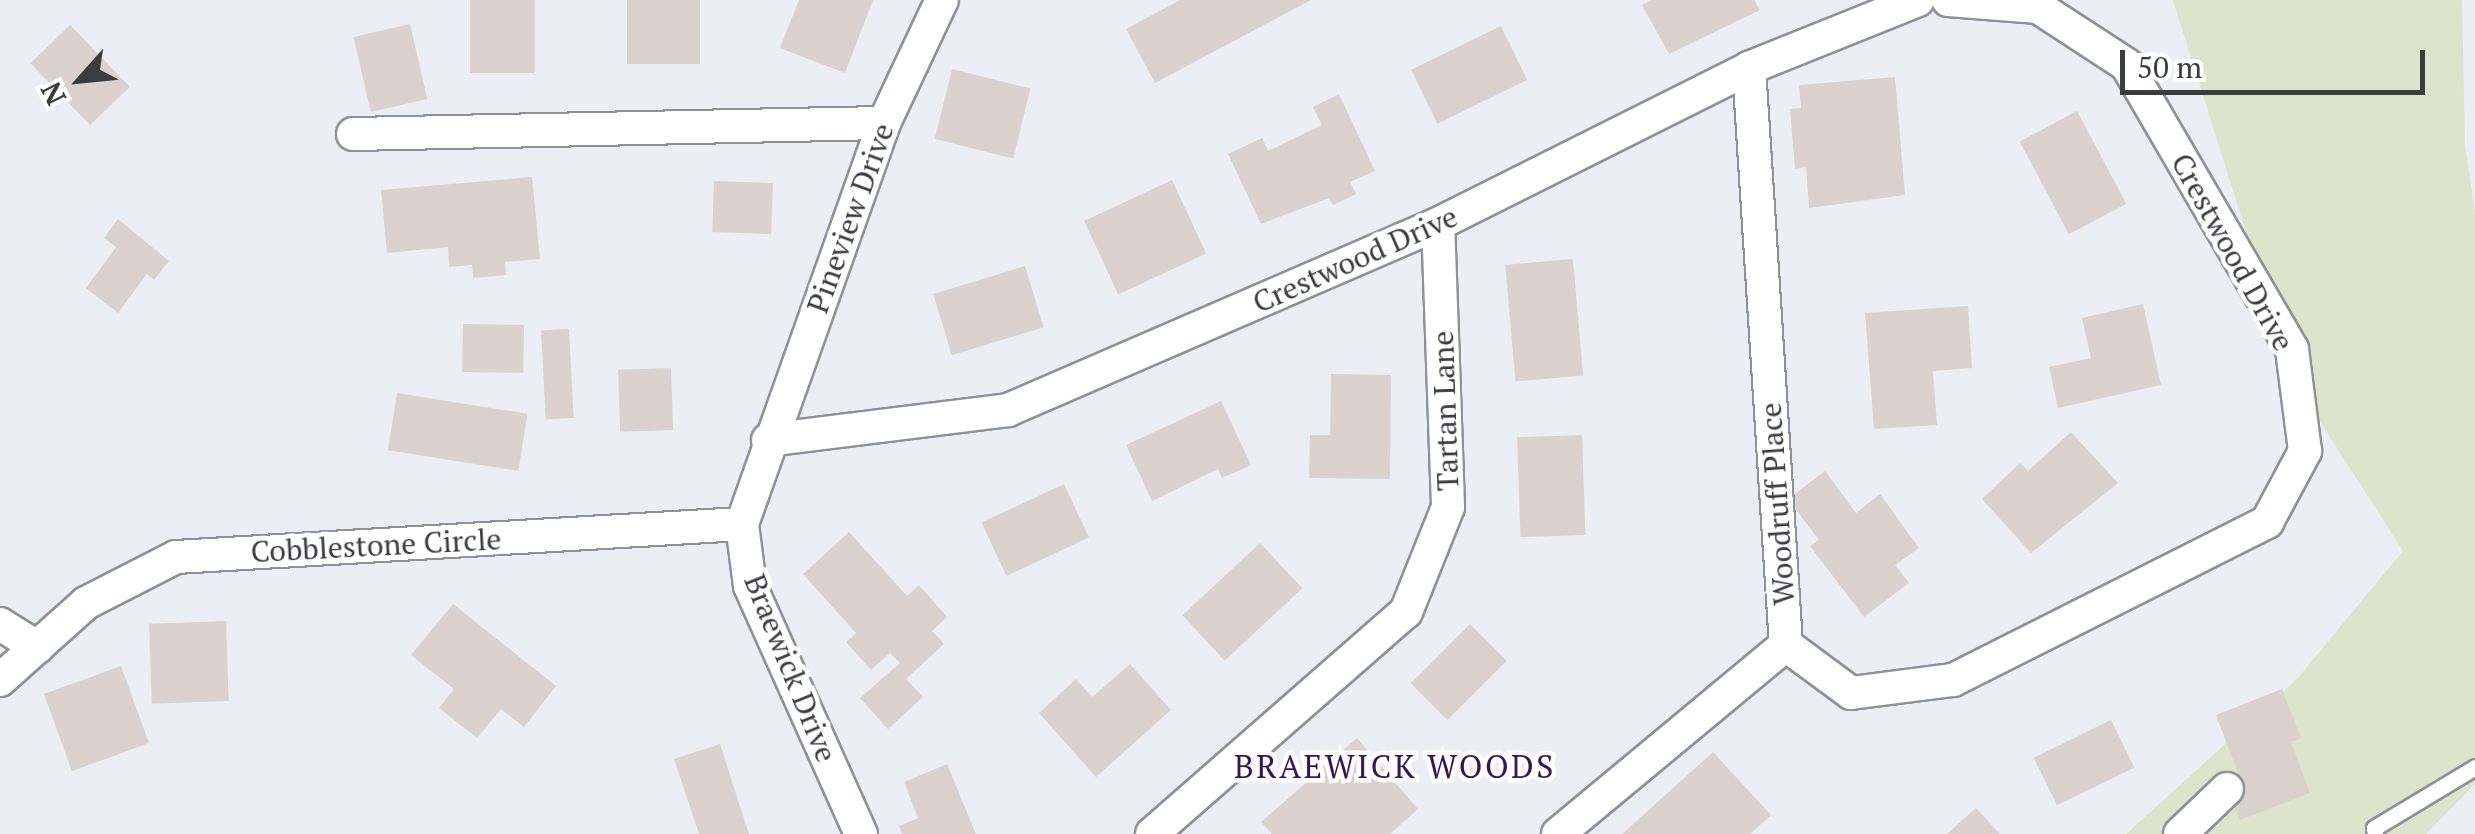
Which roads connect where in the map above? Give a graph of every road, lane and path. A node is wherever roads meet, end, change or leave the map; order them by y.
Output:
1 (942, 0) edge
2 (1918, 0) edge
3 (1948, 0) edge
4 (1750, 68) junction
5 (884, 123) junction
6 (353, 134) dead end
7 (1438, 224) junction
8 (768, 440) junction
9 (742, 524) junction
10 (0, 624) edge
11 (1786, 645) junction
12 (37, 647) junction
13 (0, 680) edge
14 (2475, 767) edge
15 (2227, 788) dead end
16 (861, 834) edge
17 (1152, 834) edge
18 (1558, 834) edge
19 (2180, 834) edge
20 (2376, 834) edge

1 - 5 street, Pineview Drive
2 - 4 street, Crestwood Drive
3 - 11 street, Crestwood Drive
4 - 7 street, Crestwood Drive
4 - 11 street, Woodruff Place
5 - 6 street
5 - 8 street, Pineview Drive
7 - 8 street, Crestwood Drive
7 - 17 street, Tartan Lane
8 - 9 street, Braewick Drive
9 - 12 street, Cobblestone Circle
9 - 16 street, Braewick Drive
10 - 12 street
11 - 18 street, Woodruff Place
12 - 13 street, Cobblestone Circle
14 - 20 lane
15 - 19 street

